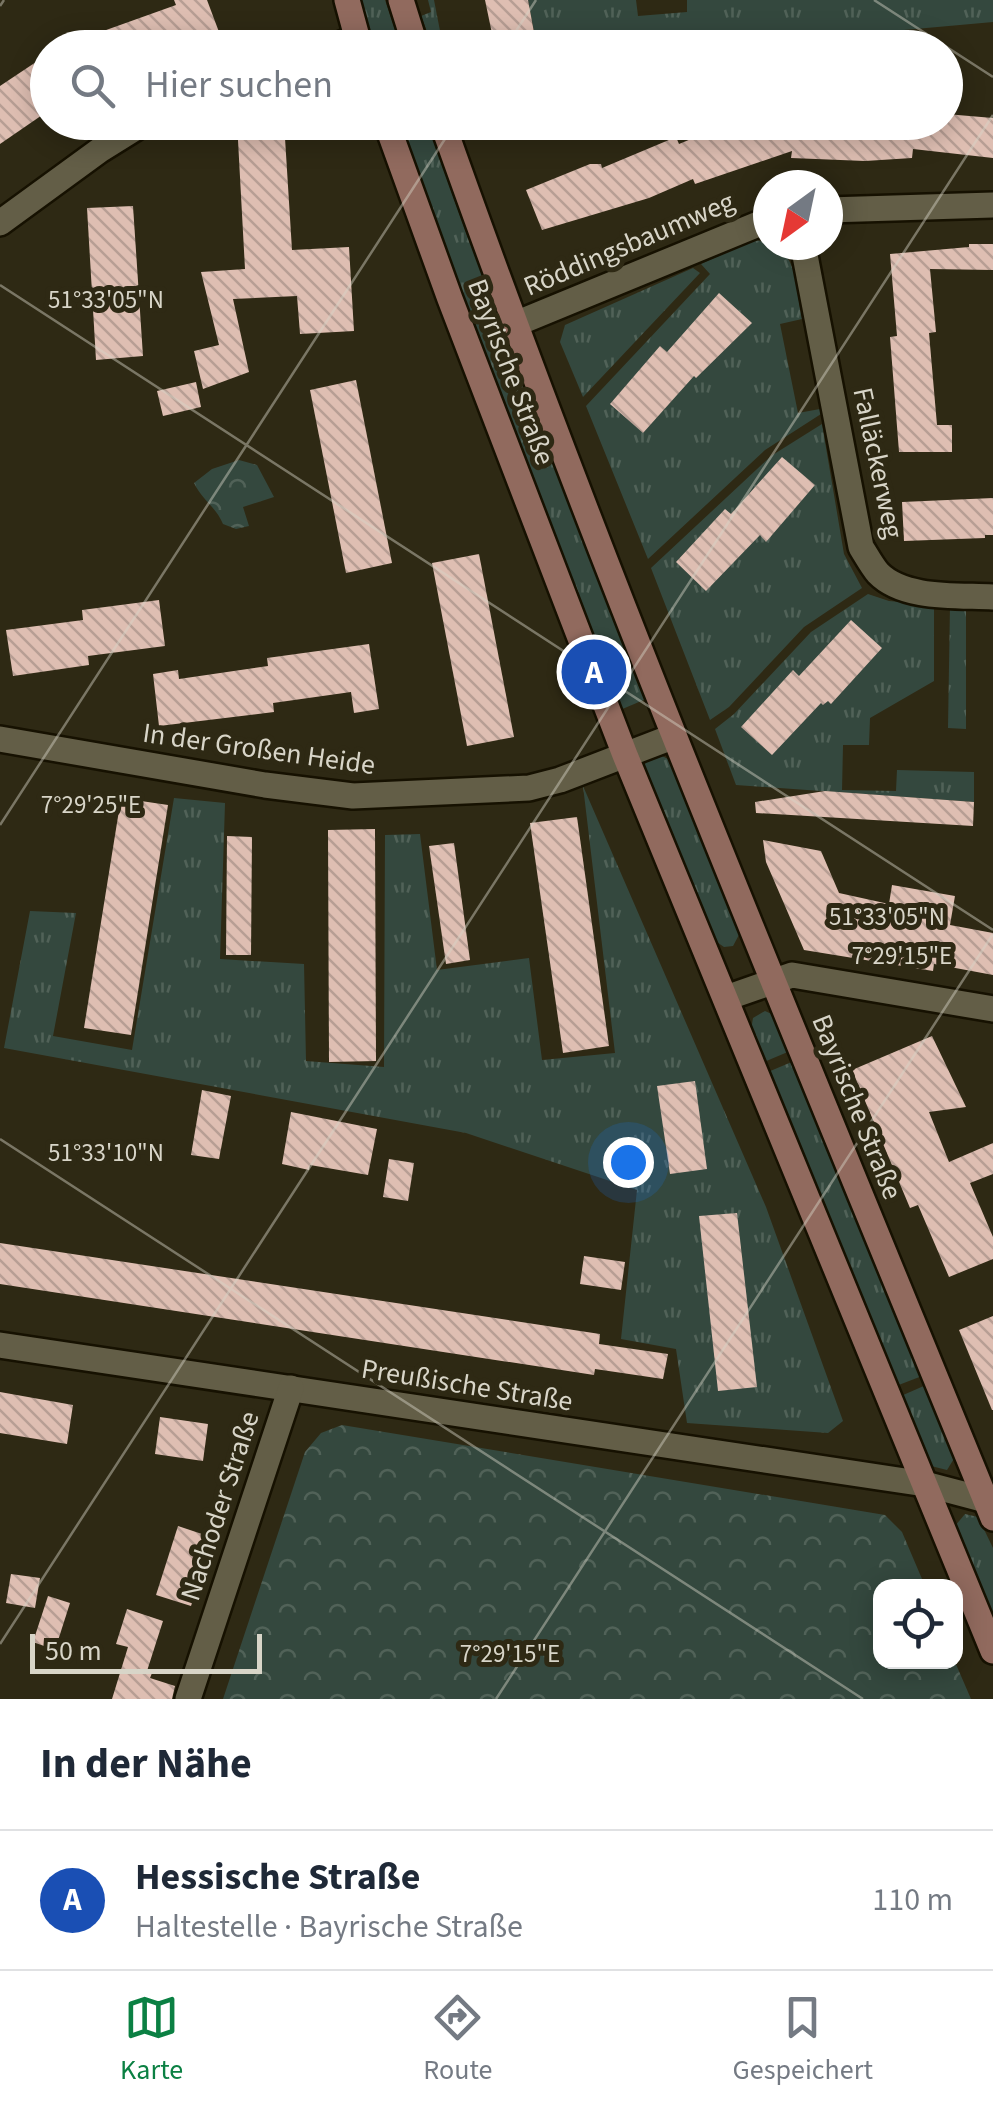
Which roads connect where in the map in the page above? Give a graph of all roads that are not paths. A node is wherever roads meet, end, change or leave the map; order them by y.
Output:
1 (347, 0) edge
2 (401, 0) edge
3 (349, 30) edge
4 (410, 30) edge
5 (116, 140) edge
6 (393, 140) edge
7 (448, 140) edge
8 (993, 205) edge
9 (843, 210) edge
10 (0, 224) edge
11 (753, 226) edge
12 (807, 260) edge
13 (514, 325) junction
14 (993, 597) edge
15 (672, 737) junction
16 (0, 739) edge
17 (626, 755) junction
18 (774, 979) junction
19 (726, 998) junction
20 (993, 1009) edge
21 (0, 1345) edge
22 (291, 1388) junction
23 (925, 1484) junction
24 (990, 1507) edge
25 (993, 1651) edge
26 (188, 1699) edge

1 - 3 street
2 - 4 street
5 - 10 street
6 - 17 street, Bayrische Straße
7 - 13 street, Bayrische Straße
8 - 9 street
11 - 13 street, Röddingsbaumweg
12 - 14 street, Falläckerweg
13 - 15 street, Bayrische Straße
15 - 17 street
15 - 18 street, Bayrische Straße
16 - 17 street, In der Großen Heide
17 - 19 street, Bayrische Straße
18 - 19 street
18 - 20 street
18 - 24 street, Bayrische Straße
19 - 23 street, Bayrische Straße
21 - 22 street, Preußische Straße
22 - 23 street, Preußische Straße
22 - 26 street, Nachoder Straße
23 - 24 street, Bayrische Straße
23 - 25 street, Bayrische Straße

